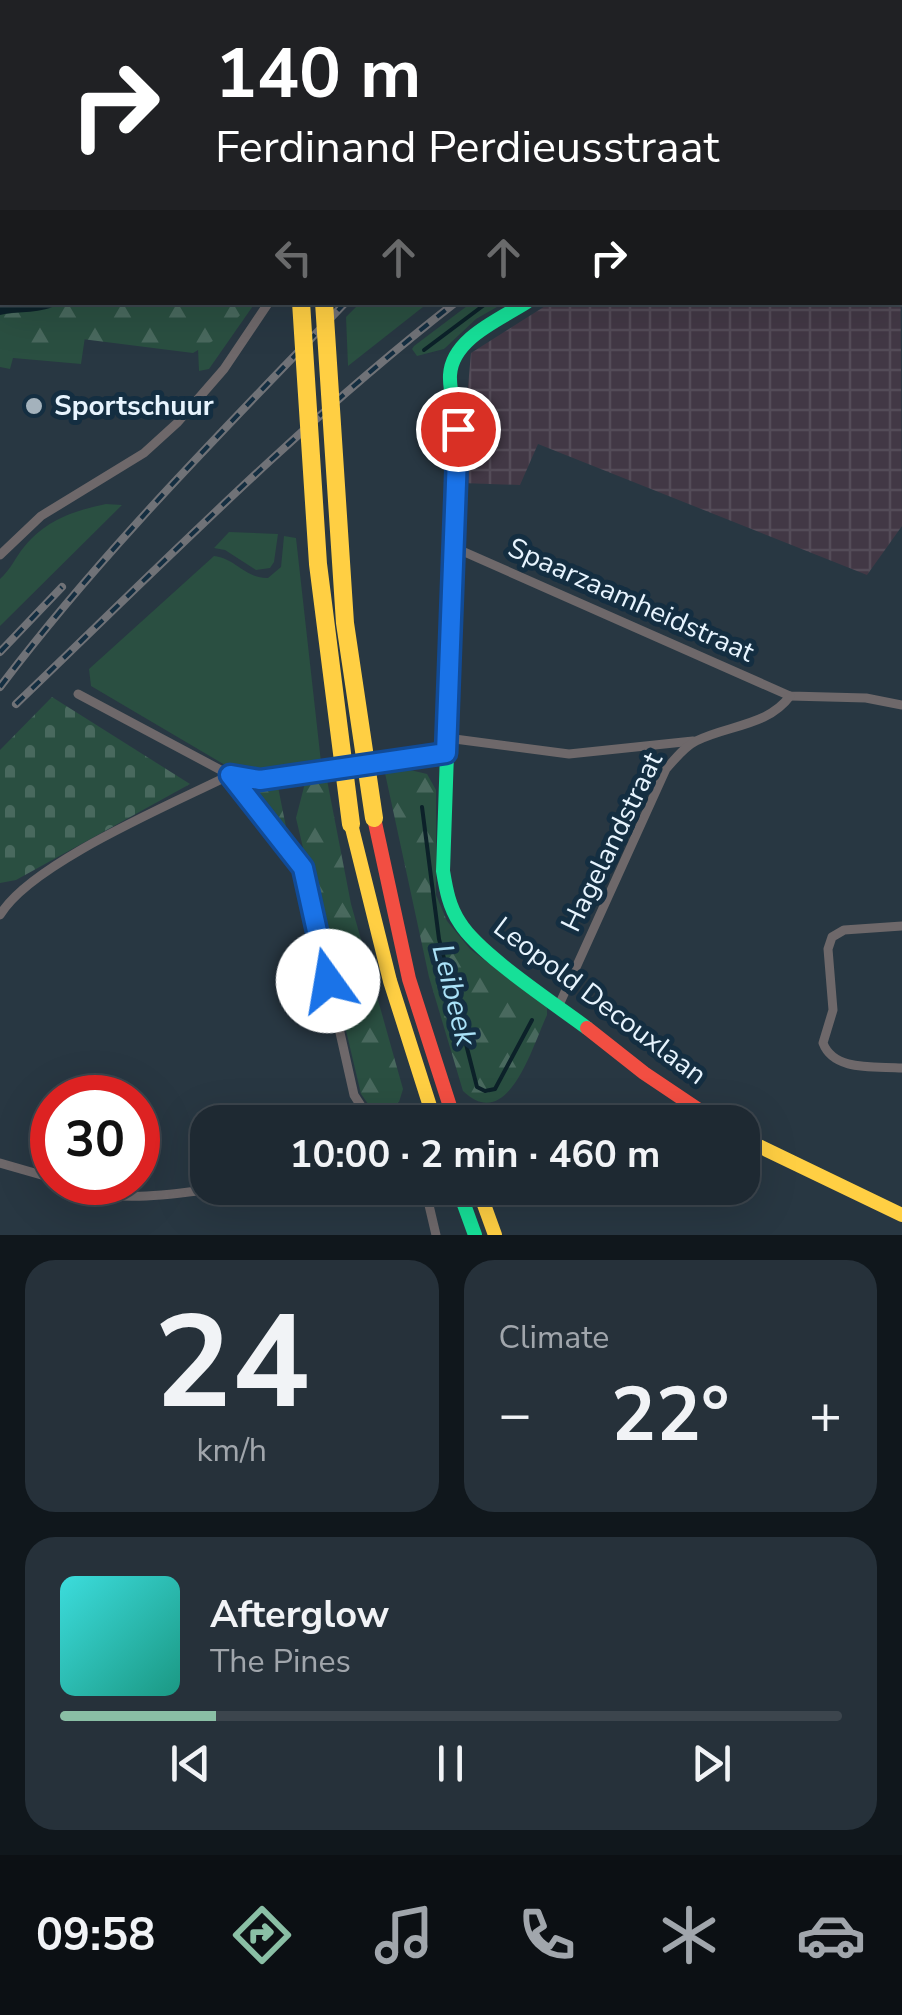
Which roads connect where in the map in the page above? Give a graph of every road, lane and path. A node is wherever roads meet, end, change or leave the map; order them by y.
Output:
1 (267, 305) edge
2 (300, 305) edge
3 (324, 305) edge
4 (523, 305) edge
5 (453, 546) junction
6 (0, 554) edge
7 (78, 694) dead end
8 (790, 696) junction
9 (902, 705) edge
10 (696, 741) junction
11 (446, 746) junction
12 (230, 775) junction
13 (5, 897) edge
14 (0, 915) edge
15 (902, 926) edge
16 (558, 1004) junction
17 (902, 1068) edge
18 (360, 1105) edge
19 (430, 1105) edge
20 (450, 1105) edge
21 (692, 1105) edge
22 (760, 1147) edge
23 (0, 1162) edge
24 (30, 1171) edge
25 (190, 1192) edge
26 (160, 1196) edge
27 (429, 1205) edge
28 (464, 1205) edge
29 (484, 1205) edge
30 (902, 1214) edge
31 (436, 1235) edge
32 (475, 1235) edge
33 (495, 1235) edge

1 - 6 street
2 - 19 main road, bridge
3 - 20 main road, bridge
4 - 5 main road, Leopold Decouxlaan
5 - 8 street, Spaarzaamheidstraat
5 - 11 main road, Leopold Decouxlaan
7 - 12 street
8 - 9 street
8 - 10 street, Hagelandstraat
10 - 11 street
10 - 16 street, Hagelandstraat
11 - 12 street
11 - 16 main road, Leopold Decouxlaan
12 - 13 street
12 - 18 street
13 - 14 street
15 - 17 street
16 - 21 main road, Leopold Decouxlaan
22 - 30 main road
23 - 24 street
25 - 26 street
27 - 31 street
28 - 32 main road
29 - 33 main road

